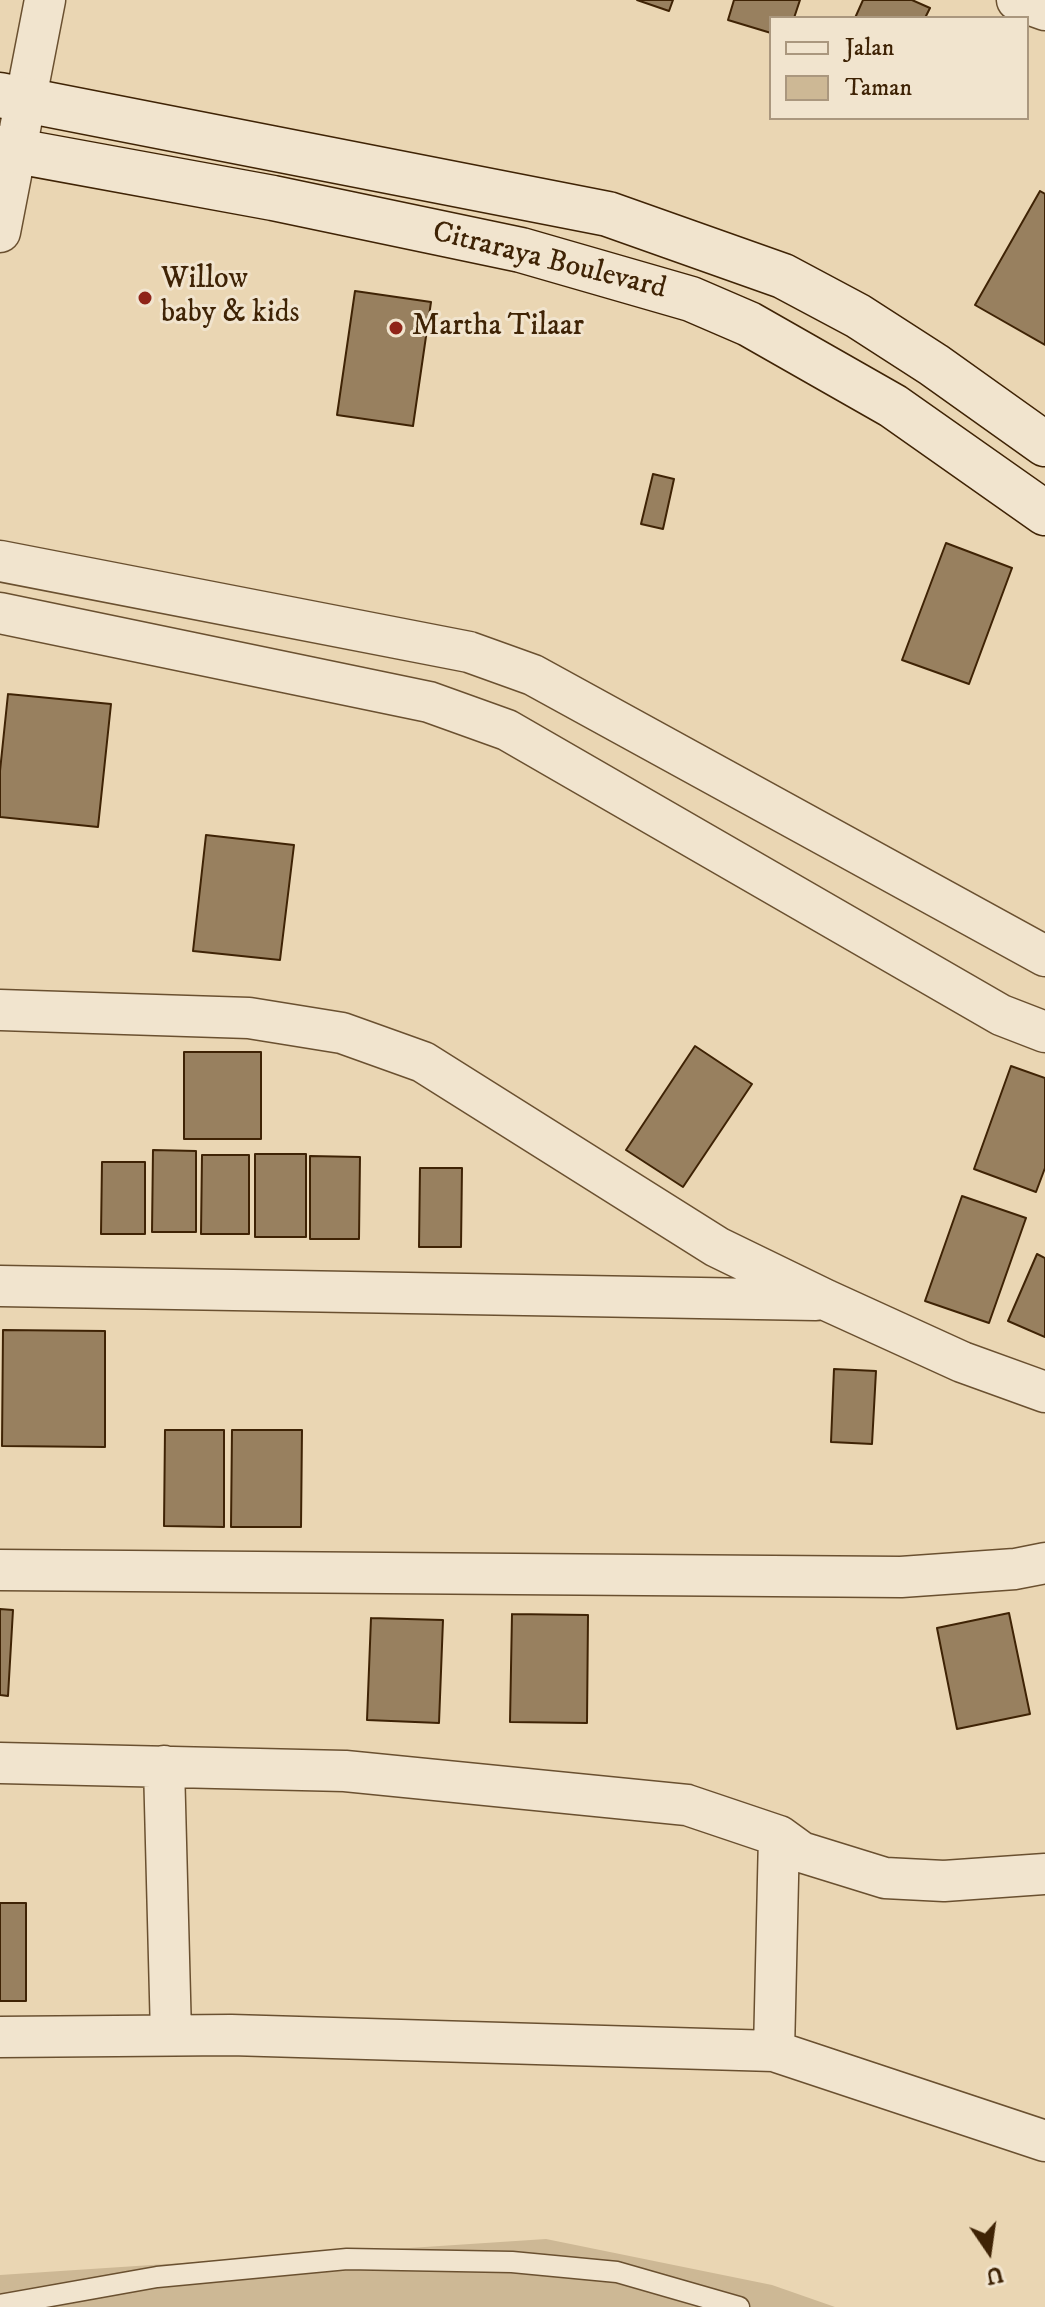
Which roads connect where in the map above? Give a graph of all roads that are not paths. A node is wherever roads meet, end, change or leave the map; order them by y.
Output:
1 (45, 0) edge
2 (1017, 0) edge
3 (1045, 10) edge
4 (14, 96) edge
5 (8, 150) edge
6 (0, 232) edge
7 (1045, 444) edge
8 (1045, 513) edge
9 (0, 561) edge
10 (0, 613) edge
11 (1045, 956) edge
12 (0, 1010) edge
13 (1045, 1032) edge
14 (0, 1286) edge
15 (826, 1300) junction
16 (1045, 1392) edge
17 (1045, 1563) edge
18 (0, 1570) edge
19 (0, 1763) edge
20 (164, 1766) junction
21 (779, 1836) junction
22 (1045, 1874) edge
23 (171, 2035) junction
24 (0, 2037) edge
25 (774, 2051) junction
26 (1045, 2141) edge
27 (0, 2305) edge
28 (739, 2307) edge

1 - 4 street
2 - 3 street
4 - 5 street
4 - 7 main road, Citraraya Boulevard
5 - 6 street
5 - 8 main road, Citraraya Boulevard
9 - 11 street
10 - 13 street
12 - 15 street
14 - 15 street
15 - 16 street
17 - 18 street
19 - 20 street
20 - 21 street
20 - 23 street
21 - 22 street
21 - 25 street
23 - 24 street
23 - 25 street
25 - 26 street
27 - 28 lane

